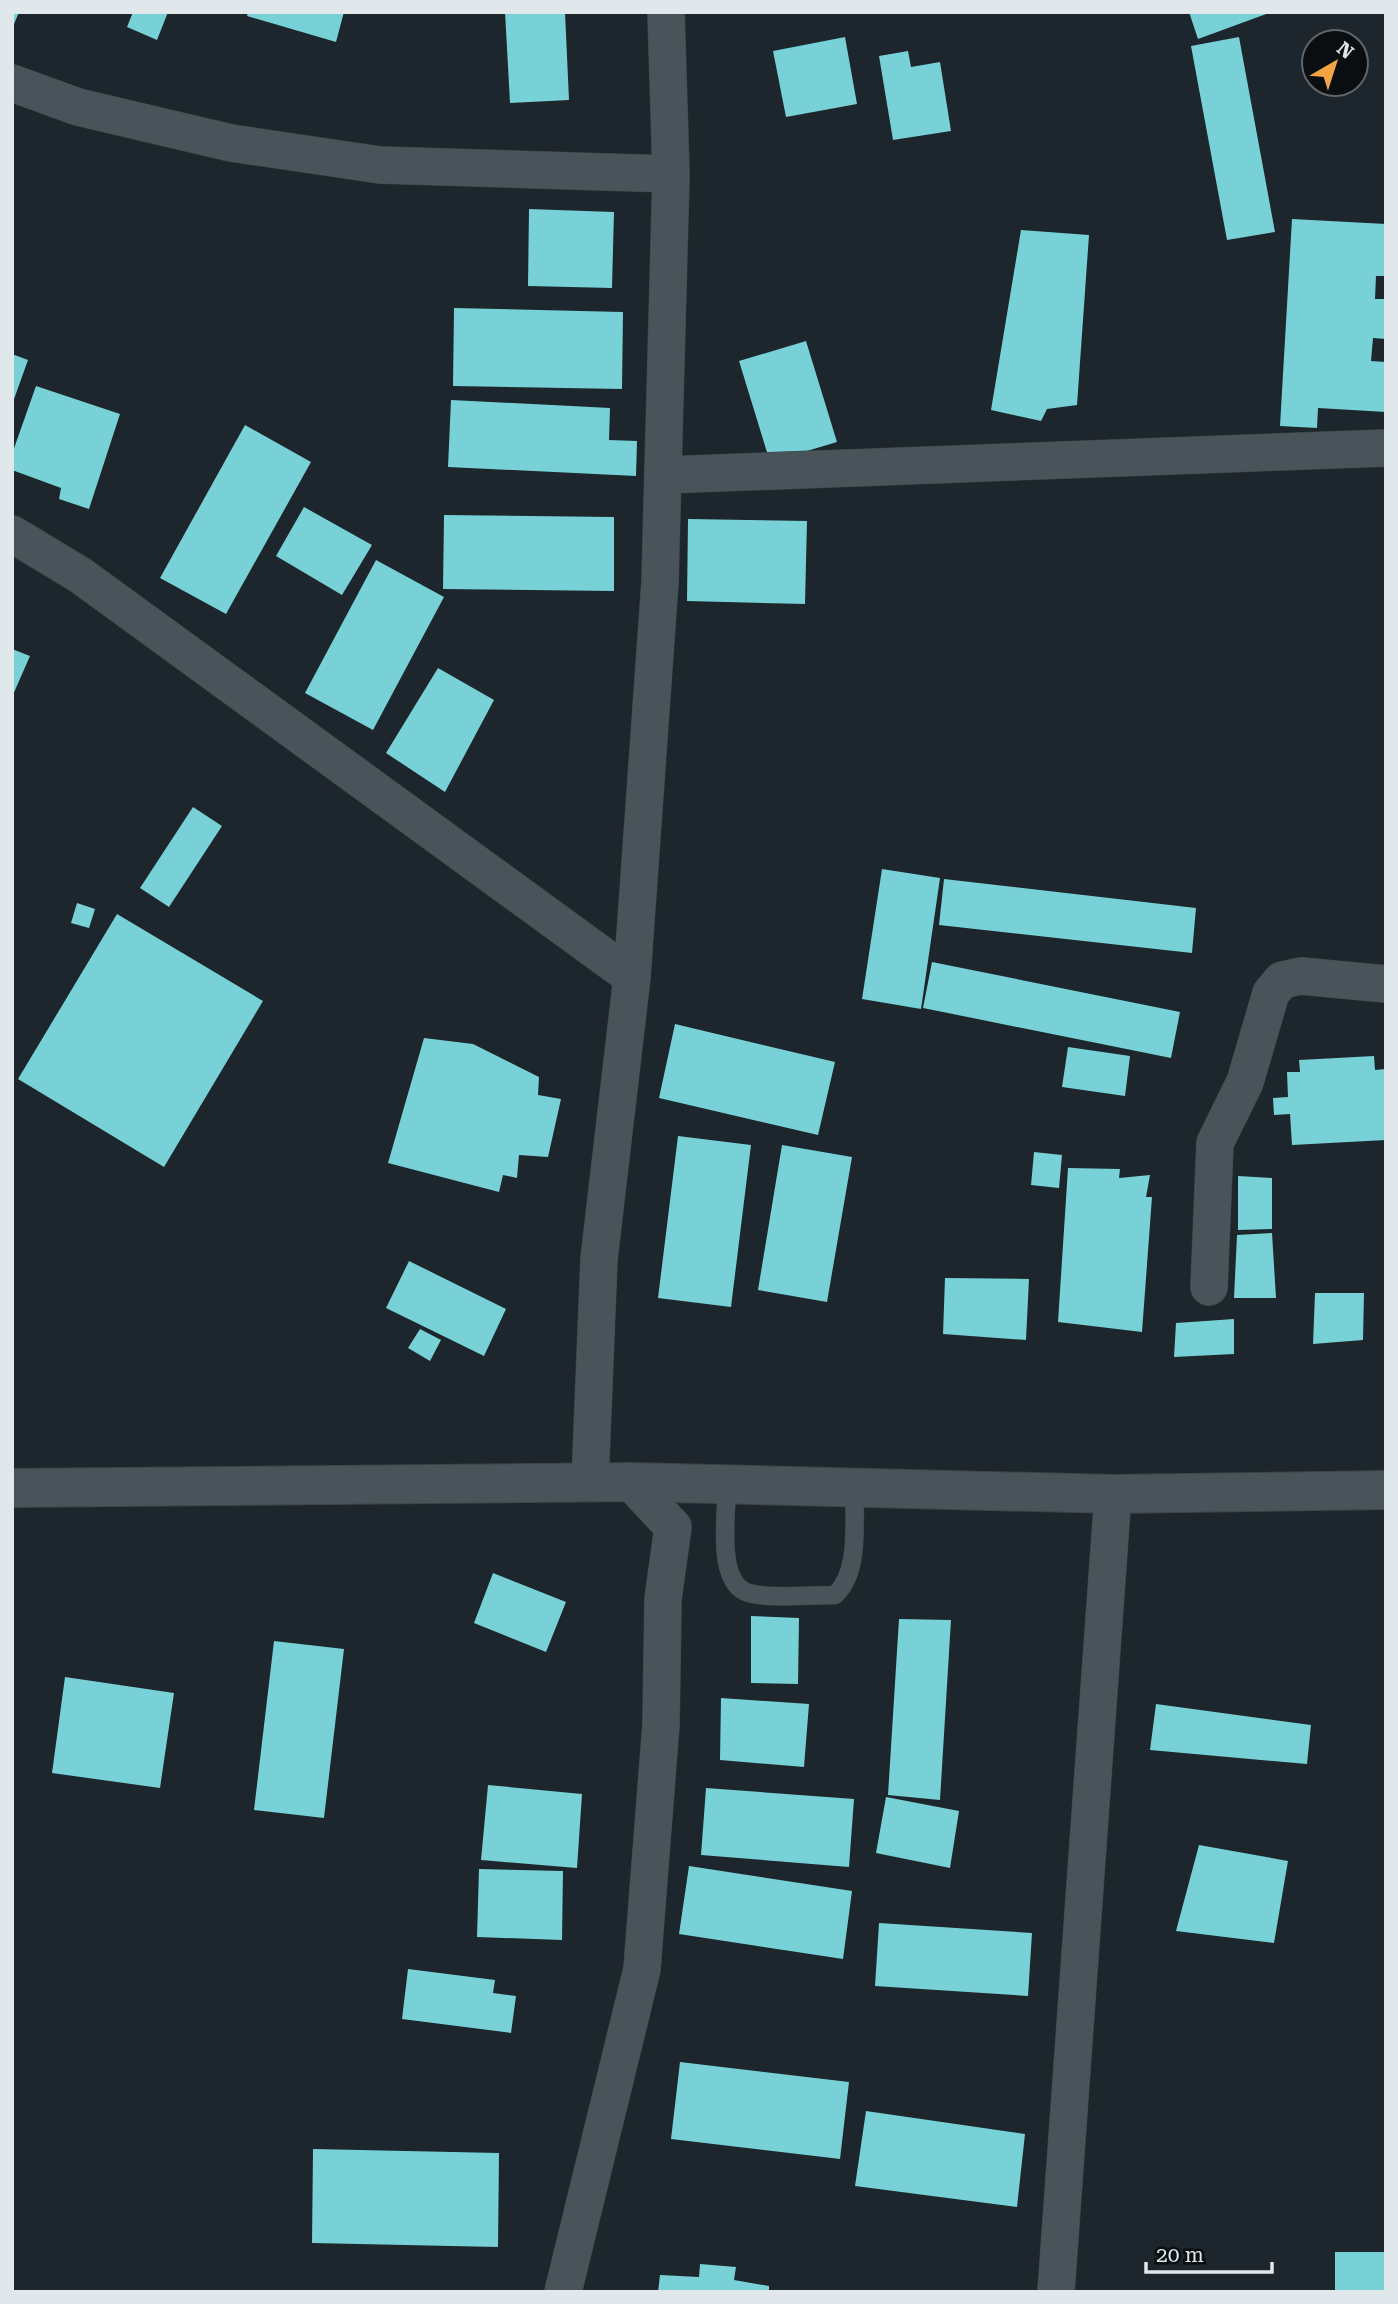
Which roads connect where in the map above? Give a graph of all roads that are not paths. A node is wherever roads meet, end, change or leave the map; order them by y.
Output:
1 (666, 12) edge
2 (12, 83) edge
3 (671, 174) junction
4 (1386, 447) edge
5 (665, 475) junction
6 (12, 534) edge
7 (632, 977) junction
8 (1386, 984) edge
9 (1209, 1287) dead end
10 (590, 1482) junction
11 (631, 1482) junction
12 (727, 1484) junction
13 (12, 1488) edge
14 (855, 1488) junction
15 (1386, 1490) edge
16 (1113, 1494) junction
17 (563, 2292) edge
18 (1056, 2292) edge

1 - 3 street
2 - 3 street
3 - 5 street
4 - 5 street
5 - 7 street
6 - 7 street
7 - 10 street
8 - 9 street
10 - 11 main road
10 - 13 main road
11 - 12 main road
11 - 17 street
12 - 14 main road
12 - 14 lane
14 - 16 main road
15 - 16 main road
16 - 18 street

